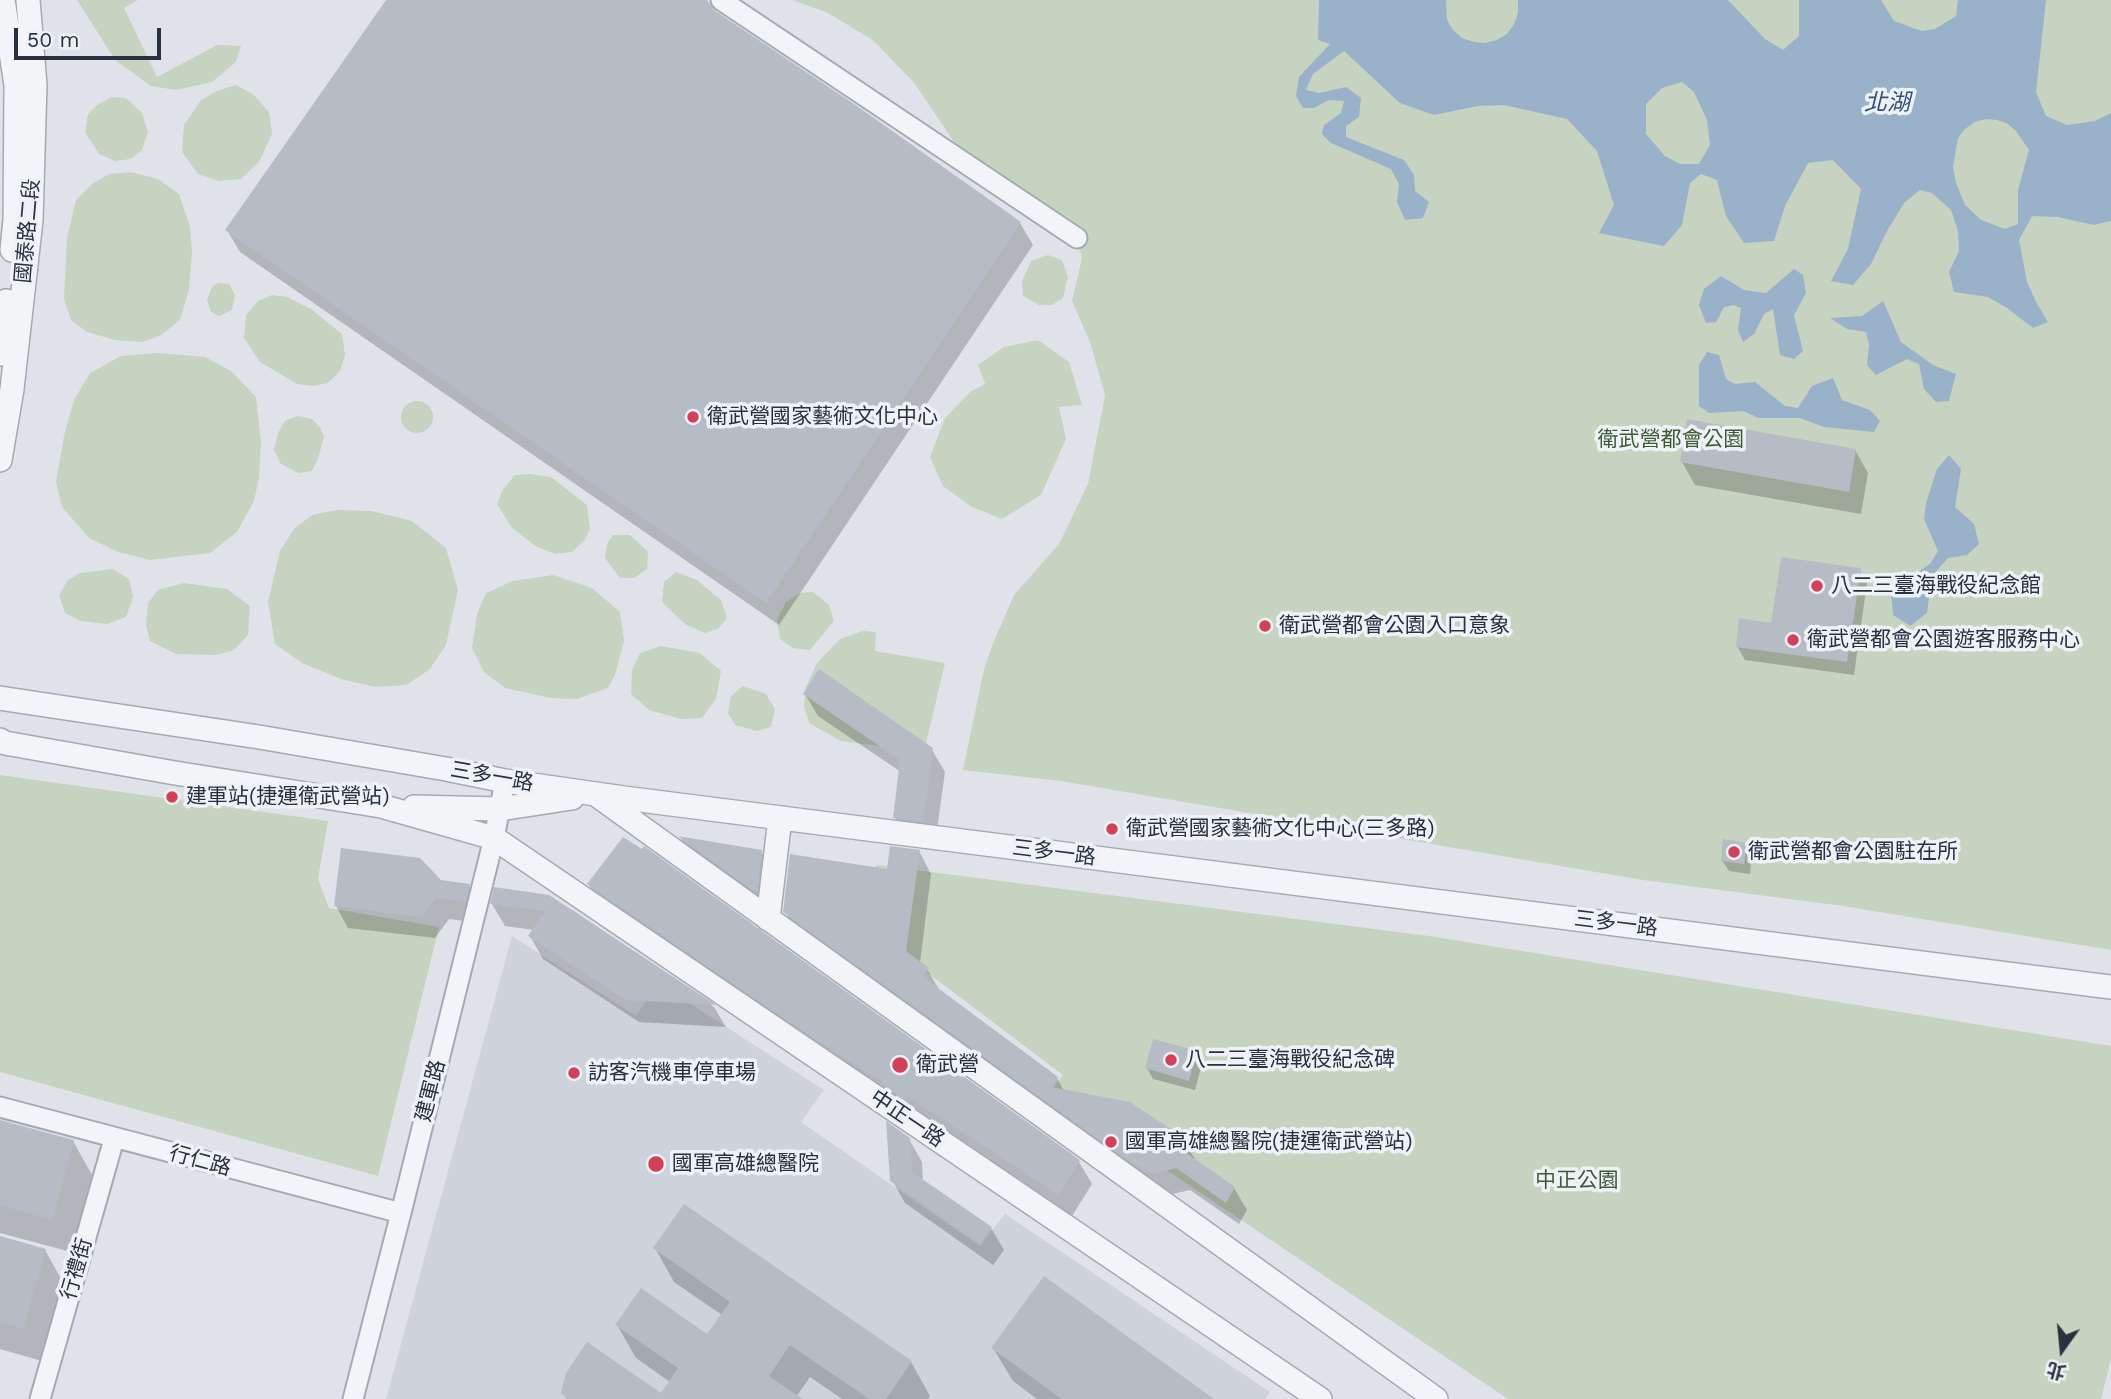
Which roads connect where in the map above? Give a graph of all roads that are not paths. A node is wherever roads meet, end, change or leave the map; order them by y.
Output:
1 (4, 0) edge
2 (28, 0) edge
3 (721, 0) edge
4 (1077, 238) dead end
5 (0, 354) edge
6 (0, 460) edge
7 (0, 698) edge
8 (0, 740) edge
9 (505, 781) junction
10 (596, 794) junction
11 (381, 806) junction
12 (500, 809) junction
13 (780, 818) junction
14 (494, 838) junction
15 (768, 919) junction
16 (2111, 987) edge
17 (0, 1107) edge
18 (114, 1139) junction
19 (401, 1213) junction
20 (40, 1399) edge
21 (353, 1399) edge
22 (1320, 1399) edge
23 (1436, 1399) edge

1 - 5 street, 國泰路二段
2 - 6 street, 國泰路二段
3 - 4 street
7 - 9 street, 三多一路
8 - 11 street
9 - 10 street, 三多一路
9 - 12 street, 建軍路
10 - 12 street
10 - 13 street, 三多一路
10 - 15 street
11 - 12 street
11 - 14 street
12 - 14 street, 建軍路
13 - 15 street
13 - 16 street, 三多一路
14 - 19 street, 建軍路
14 - 22 street, 中正一路
15 - 23 street
17 - 18 street, 行仁路
18 - 19 street, 行仁路
18 - 20 street, 行禮街
19 - 21 street, 建軍路

